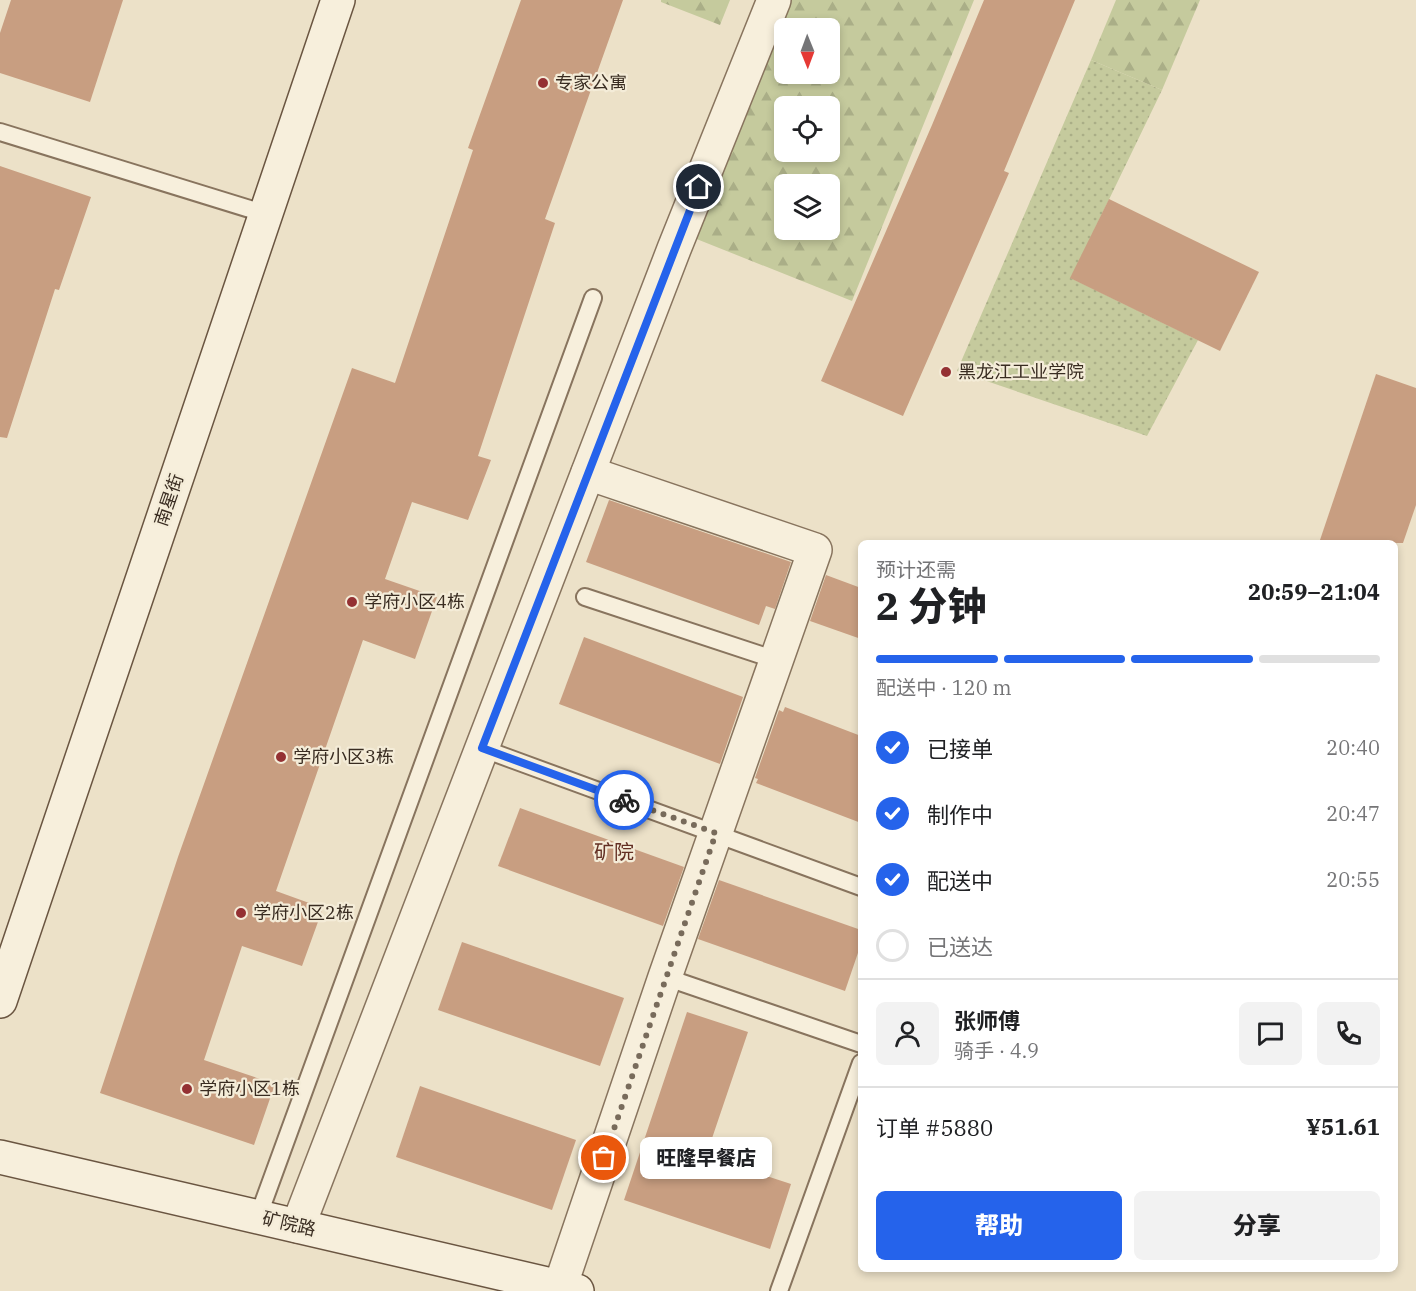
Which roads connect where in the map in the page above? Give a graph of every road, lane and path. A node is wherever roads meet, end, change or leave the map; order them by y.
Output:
1 (338, 0) edge
2 (774, 0) edge
3 (0, 132) edge
4 (266, 214) junction
5 (593, 297) dead end
6 (588, 473) junction
7 (585, 597) dead end
8 (776, 660) junction
9 (482, 748) junction
10 (716, 833) junction
11 (858, 886) edge
12 (665, 977) junction
13 (0, 1001) edge
14 (858, 1043) edge
15 (858, 1071) edge
16 (0, 1156) edge
17 (258, 1217) junction
18 (298, 1226) junction
19 (569, 1289) edge
20 (779, 1291) edge

1 - 4 street, 南星街
2 - 6 street
3 - 4 lane
4 - 13 street, 南星街
5 - 17 lane
6 - 8 street
6 - 9 street
7 - 8 lane
8 - 10 street
9 - 10 lane
9 - 18 street
10 - 11 lane
10 - 12 street
12 - 14 lane
12 - 19 street
15 - 20 lane
16 - 17 street, 矿院路
17 - 18 street, 矿院路
18 - 19 street, 矿院路

